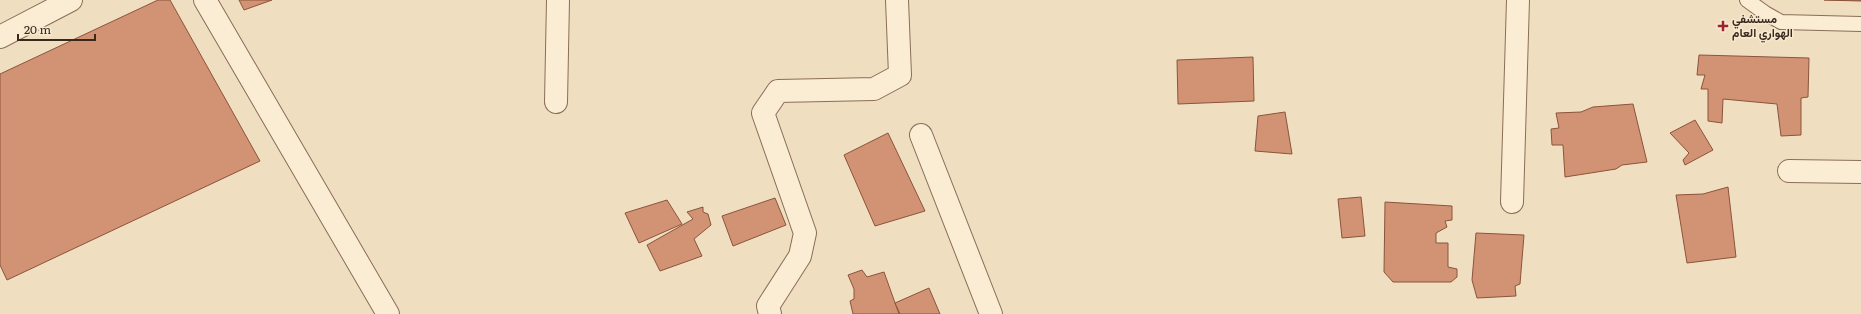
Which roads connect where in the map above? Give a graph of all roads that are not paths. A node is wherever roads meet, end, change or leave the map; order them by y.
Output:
1 (71, 0) edge
2 (205, 0) edge
3 (558, 0) edge
4 (897, 0) edge
5 (1518, 0) edge
6 (1747, 0) edge
7 (1861, 24) edge
8 (0, 37) edge
9 (556, 102) dead end
10 (921, 135) dead end
11 (1789, 172) dead end
12 (1861, 172) edge
13 (1512, 202) dead end
14 (388, 314) edge
15 (770, 314) edge
16 (991, 314) edge

1 - 8 street
2 - 14 street
3 - 9 street
4 - 15 street
5 - 13 street
6 - 7 lane
10 - 16 street
11 - 12 street

